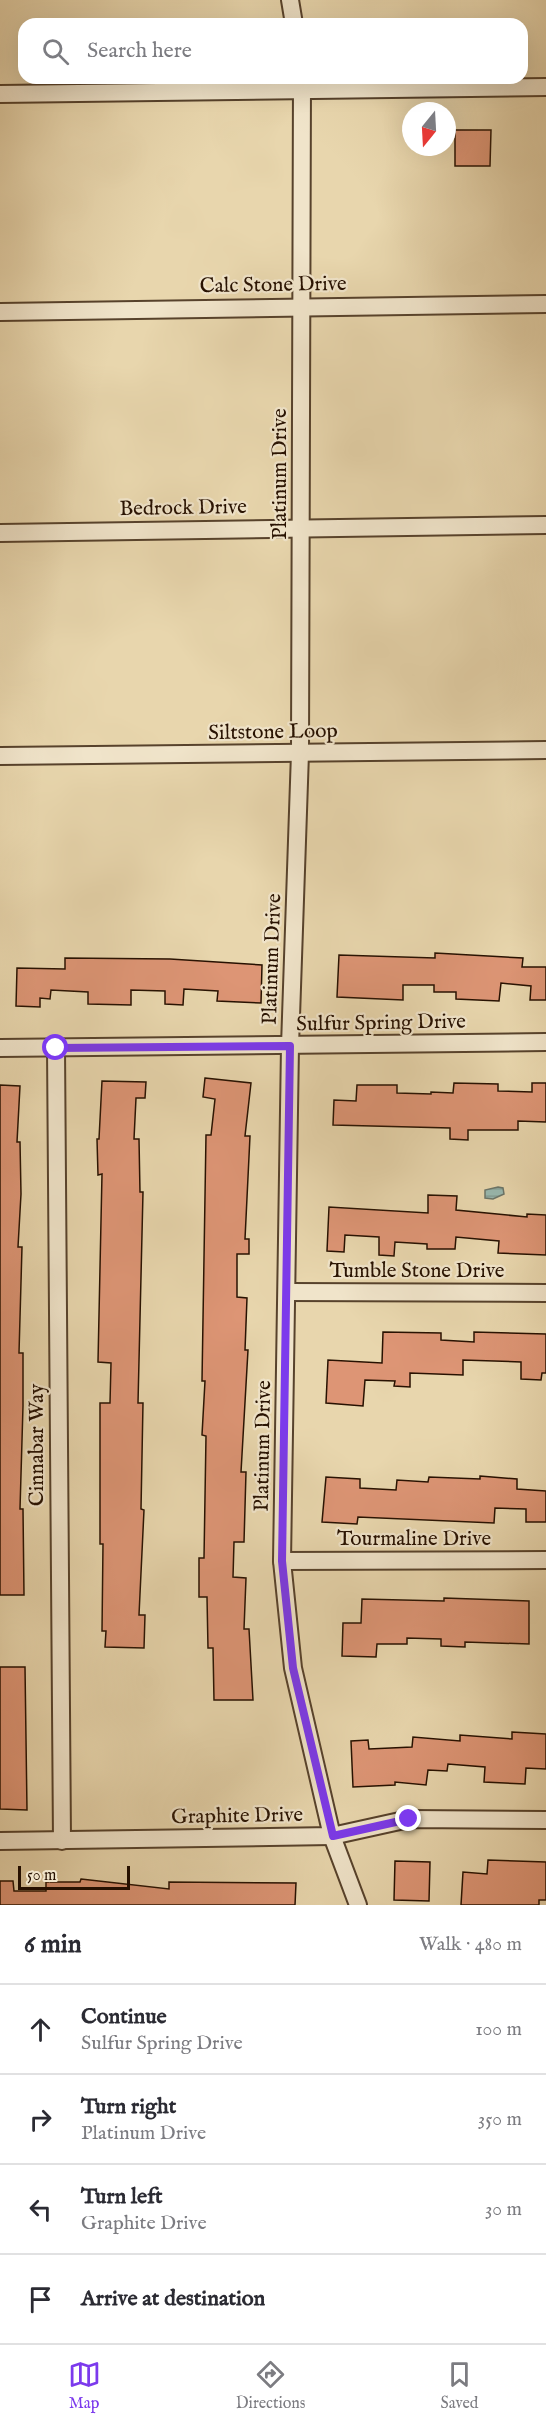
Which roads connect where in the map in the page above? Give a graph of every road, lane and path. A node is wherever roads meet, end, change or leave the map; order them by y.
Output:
1 (290, 0) edge
2 (293, 18) edge
3 (273, 84) edge
4 (303, 84) edge
5 (364, 84) edge
6 (546, 87) edge
7 (0, 93) edge
8 (546, 304) edge
9 (301, 305) junction
10 (0, 312) edge
11 (546, 525) edge
12 (301, 527) junction
13 (0, 533) edge
14 (546, 750) edge
15 (300, 753) junction
16 (0, 756) edge
17 (546, 1042) edge
18 (290, 1046) junction
19 (0, 1048) edge
20 (56, 1048) junction
21 (287, 1292) junction
22 (546, 1293) edge
23 (546, 1560) edge
24 (282, 1561) junction
25 (546, 1820) edge
26 (333, 1836) junction
27 (0, 1841) edge
28 (62, 1841) junction
29 (358, 1905) edge

1 - 2 street
3 - 7 street
4 - 9 street, Platinum Drive
5 - 6 street
8 - 9 street, Calc Stone Drive
9 - 10 street, Calc Stone Drive
9 - 12 street, Platinum Drive
11 - 12 street, Bedrock Drive
12 - 13 street, Bedrock Drive
12 - 15 street, Platinum Drive
14 - 15 street, Siltstone Loop
15 - 16 street, Siltstone Loop
15 - 18 street, Platinum Drive
17 - 18 street, Sulfur Spring Drive
18 - 20 street, Sulfur Spring Drive
18 - 21 street, Platinum Drive
19 - 20 street, Sulfur Spring Drive
20 - 28 street, Cinnabar Way
21 - 22 street, Tumble Stone Drive
21 - 24 street, Platinum Drive
23 - 24 street, Tourmaline Drive
24 - 26 street, Platinum Drive
25 - 26 street, Graphite Drive
26 - 28 street, Graphite Drive
26 - 29 street, Platinum Drive
27 - 28 street, Graphite Drive

